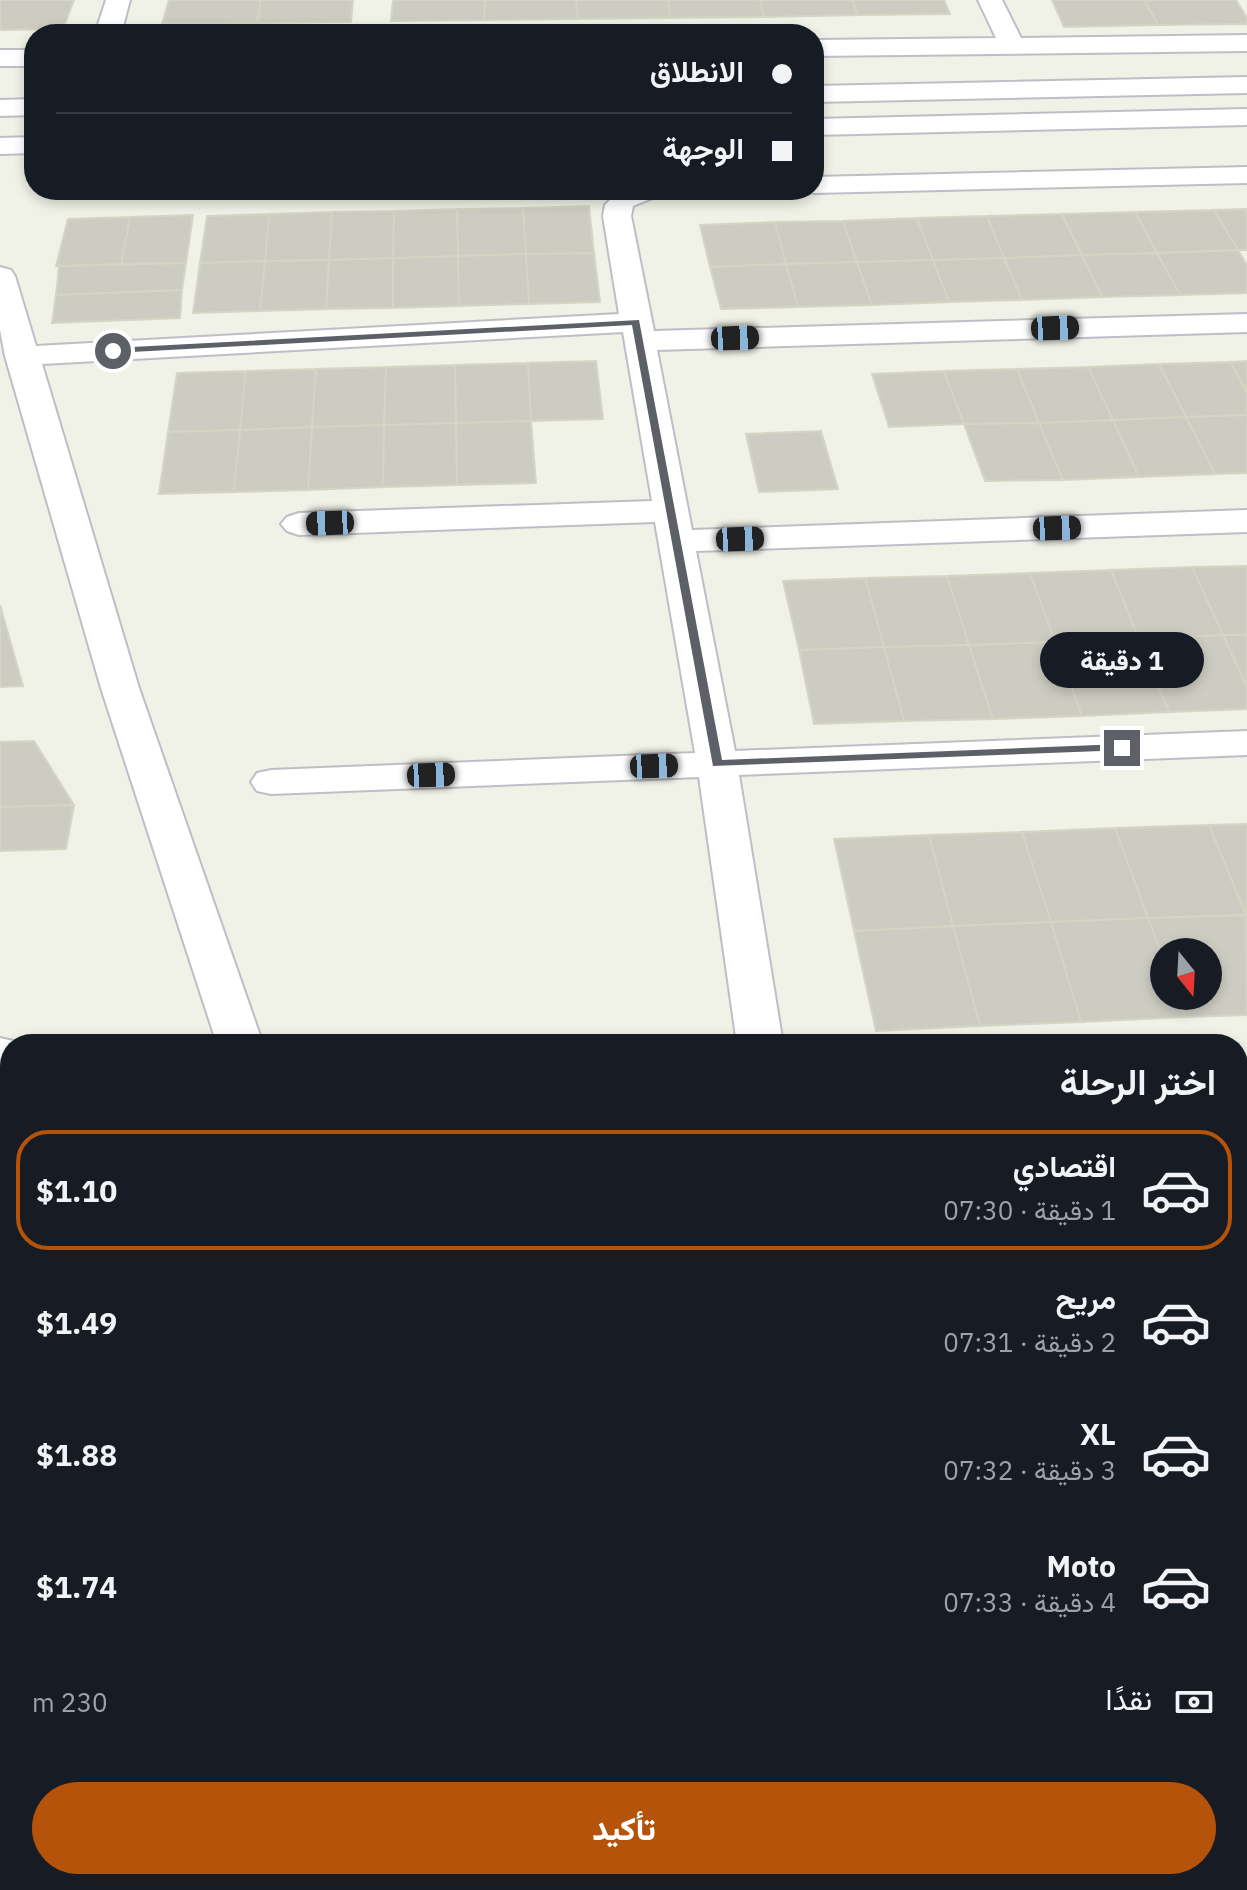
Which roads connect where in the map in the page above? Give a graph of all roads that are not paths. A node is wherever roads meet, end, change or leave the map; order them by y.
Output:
1 (118, 0) edge
2 (990, 0) edge
3 (111, 24) edge
4 (1247, 43) edge
5 (1012, 46) junction
6 (824, 48) edge
7 (0, 58) edge
8 (24, 58) edge
9 (1247, 85) edge
10 (824, 94) edge
11 (24, 107) edge
12 (0, 108) edge
13 (1247, 117) edge
14 (824, 127) edge
15 (24, 145) edge
16 (0, 146) edge
17 (1247, 175) edge
18 (824, 185) edge
19 (624, 200) edge
20 (0, 276) edge
21 (1247, 323) edge
22 (638, 332) junction
23 (21, 356) junction
24 (1247, 521) edge
25 (299, 524) dead end
26 (674, 526) junction
27 (1247, 743) edge
28 (717, 764) junction
29 (271, 782) dead end
30 (237, 1034) edge
31 (758, 1034) edge

1 - 3 street
2 - 5 street
4 - 5 street
5 - 6 street
7 - 8 street
9 - 10 street
11 - 12 street
13 - 14 street
15 - 16 street
17 - 18 street
19 - 22 street
20 - 23 street
21 - 22 street
22 - 23 street
22 - 26 street
23 - 30 street
24 - 26 street
25 - 26 street
26 - 28 street
27 - 28 street
28 - 29 street
28 - 31 street

